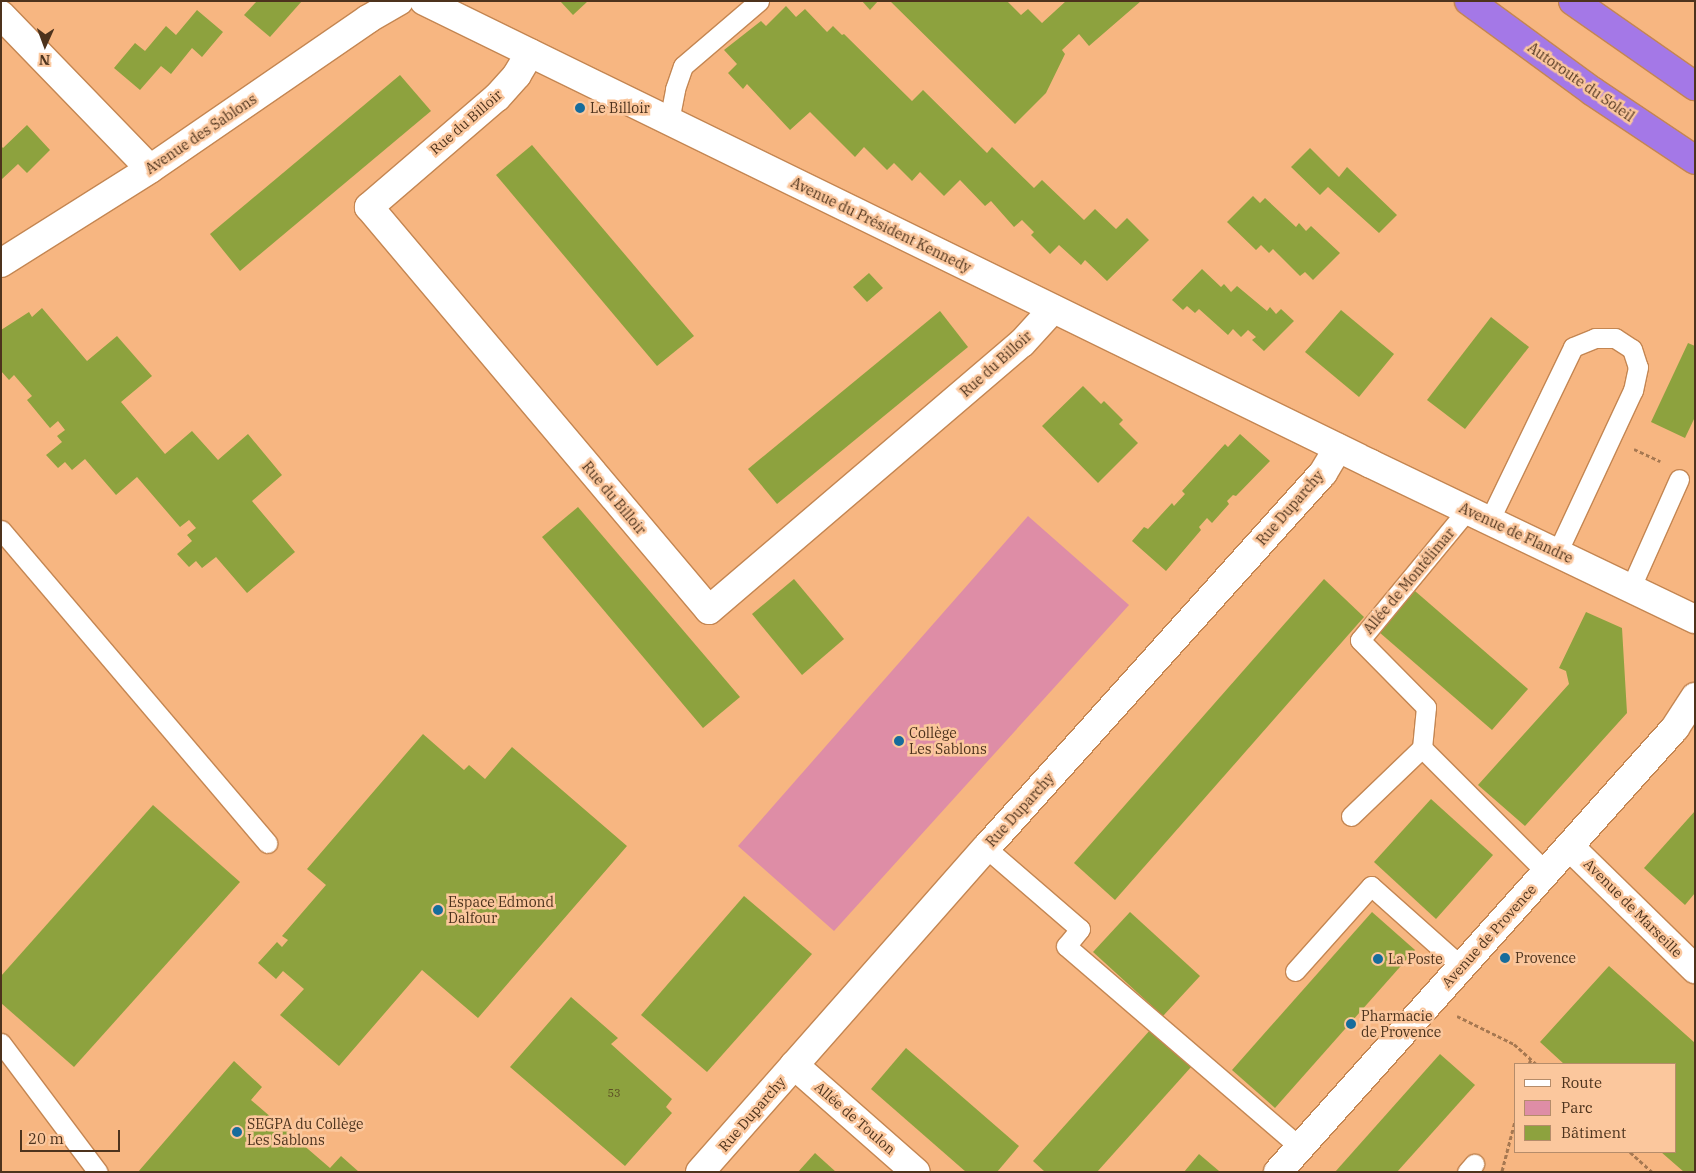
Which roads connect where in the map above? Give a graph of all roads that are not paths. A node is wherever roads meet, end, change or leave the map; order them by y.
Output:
1 (399, 1) edge
2 (424, 1) edge
3 (758, 1) edge
4 (1469, 1) edge
5 (1574, 1) edge
6 (1, 15) edge
7 (530, 53) junction
8 (1695, 86) edge
9 (669, 121) junction
10 (1695, 160) edge
11 (150, 169) junction
12 (1, 263) edge
13 (1053, 309) junction
14 (1338, 448) junction
15 (1678, 479) road end
16 (1478, 516) junction
17 (1, 530) edge
18 (1557, 553) junction
19 (1632, 587) junction
20 (1695, 618) edge
21 (1695, 697) edge
22 (1422, 748) junction
23 (1351, 816) dead end
24 (266, 844) dead end
25 (1570, 847) junction
26 (986, 848) junction
27 (1546, 872) junction
28 (1462, 967) junction
29 (1695, 969) edge
30 (1295, 971) dead end
31 (1, 1043) edge
32 (794, 1065) junction
33 (1300, 1147) junction
34 (902, 1167) edge
35 (98, 1172) edge
36 (700, 1172) edge
37 (1278, 1172) edge

1 - 11 street, Avenue des Sablons
2 - 7 street, Avenue du Président Kennedy
3 - 9 lane
4 - 10 highway, Autoroute du Soleil
5 - 8 highway
6 - 11 street
7 - 9 street, Avenue du Président Kennedy
7 - 13 street, Rue du Billoir
9 - 13 street, Avenue du Président Kennedy
11 - 12 street, Avenue des Sablons
13 - 14 street, Avenue du Président Kennedy
14 - 16 street, Avenue de Flandre
14 - 26 street, Rue Duparchy
15 - 19 lane
16 - 18 street, Avenue de Flandre
16 - 18 lane
16 - 22 lane, Allée de Montélimar
17 - 24 lane
18 - 19 street, Avenue de Flandre
19 - 20 street, Avenue de Flandre
21 - 25 street, Avenue de Provence
22 - 23 lane
22 - 27 lane
25 - 27 street, Avenue de Provence
25 - 29 street, Avenue de Marseille
26 - 32 street, Rue Duparchy
26 - 33 lane
27 - 28 street, Avenue de Provence
28 - 30 lane
28 - 33 street, Avenue de Provence
31 - 35 lane
32 - 34 street, Allée de Toulon
32 - 36 street, Rue Duparchy
33 - 37 street, Avenue de Provence

